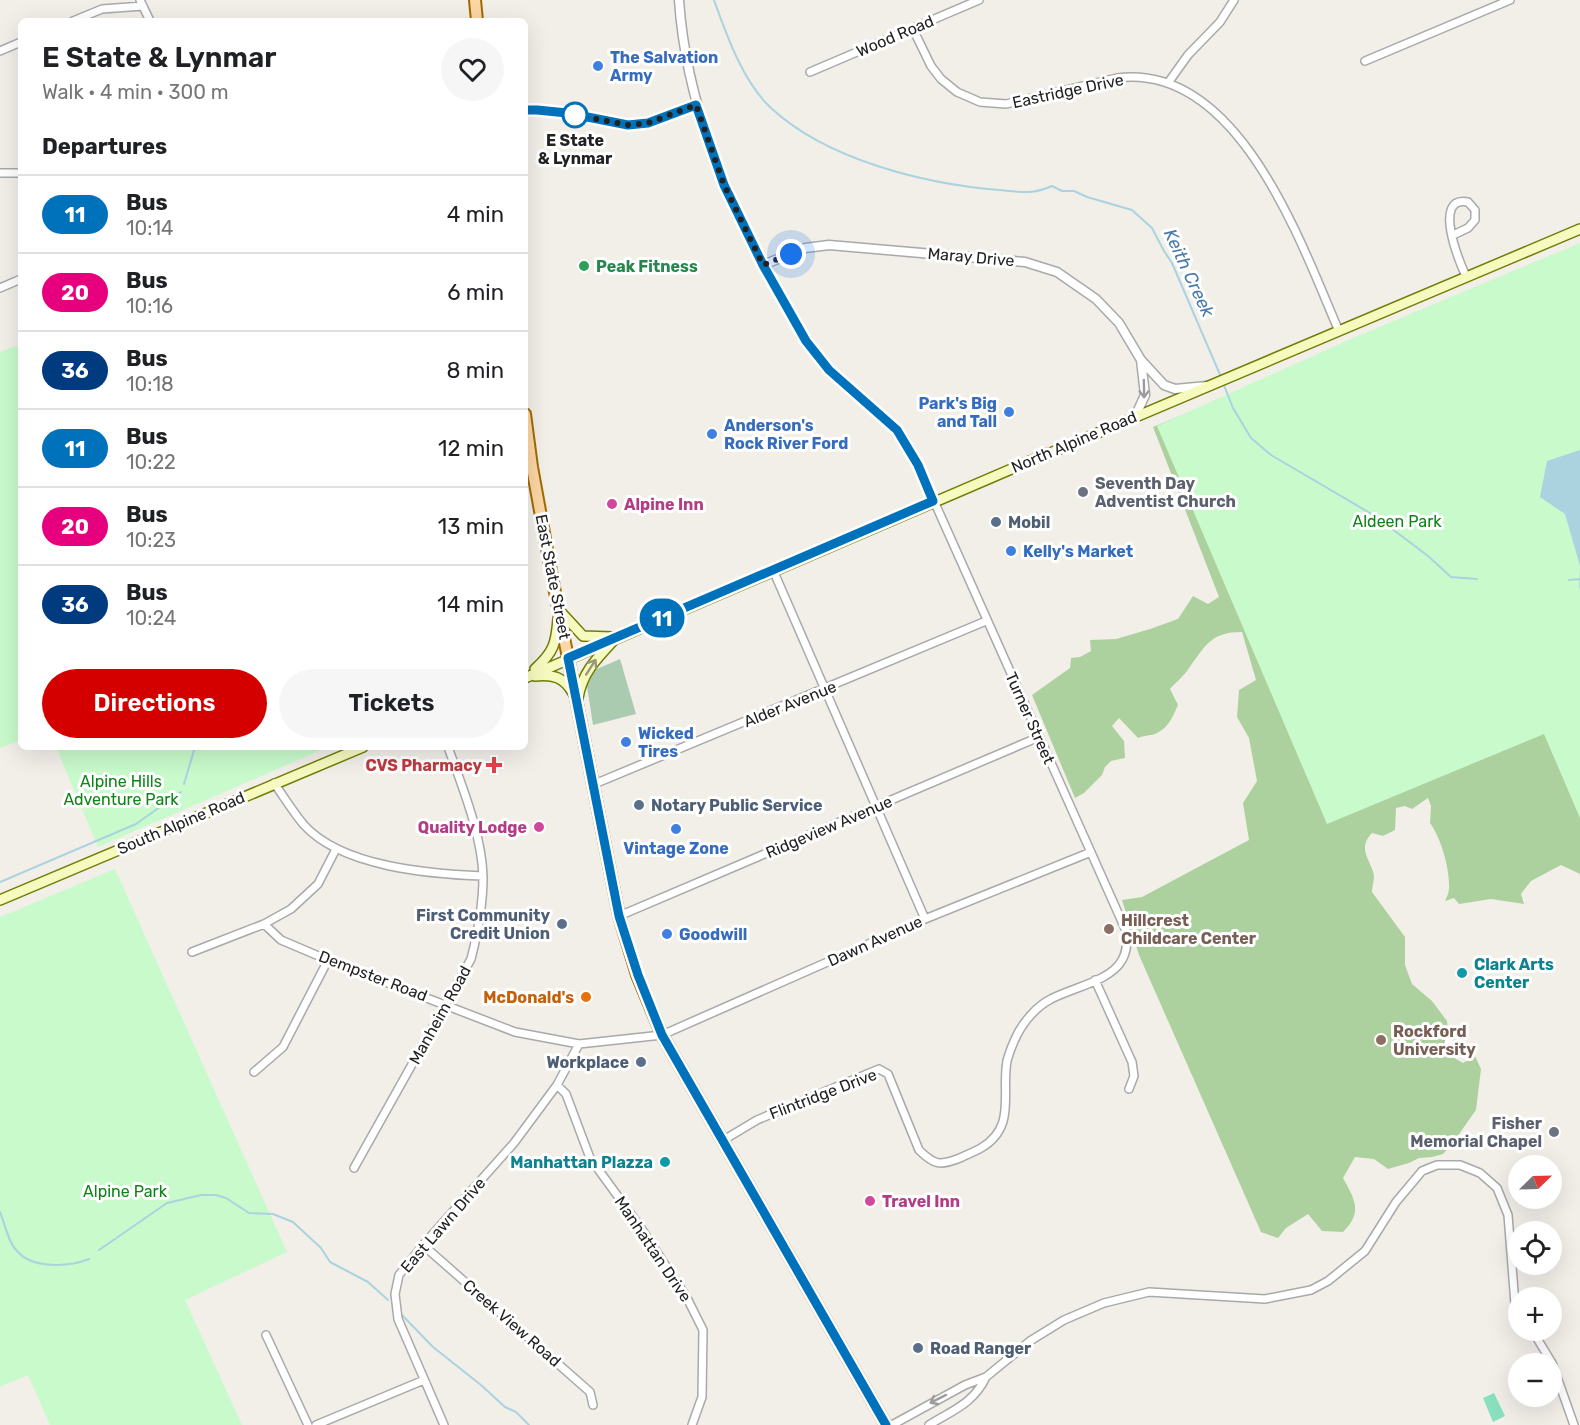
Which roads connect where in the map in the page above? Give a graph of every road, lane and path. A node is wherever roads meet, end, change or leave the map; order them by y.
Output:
1 (475, 0) edge
2 (679, 0) edge
3 (979, 0) edge
4 (1234, 0) edge
5 (1509, 0) edge
6 (141, 3) edge
7 (80, 18) edge
8 (148, 18) edge
9 (477, 18) edge
10 (913, 28) junction
11 (18, 43) edge
12 (0, 51) edge
13 (1365, 61) dead end
14 (810, 72) dead end
15 (1168, 83) junction
16 (696, 105) junction
17 (528, 110) edge
18 (0, 173) edge
19 (18, 173) edge
20 (1580, 229) edge
21 (1453, 235) junction
22 (763, 265) junction
23 (1466, 276) junction
24 (18, 280) edge
25 (0, 288) edge
26 (1338, 329) junction
27 (1141, 360) junction
28 (1210, 385) junction
29 (1135, 417) junction
30 (528, 437) edge
31 (933, 501) junction
32 (773, 570) junction
33 (559, 610) junction
34 (986, 621) junction
35 (617, 637) junction
36 (568, 658) junction
37 (528, 675) edge
38 (528, 676) edge
39 (528, 677) edge
40 (824, 690) junction
41 (578, 704) junction
42 (1039, 737) junction
43 (356, 750) edge
44 (449, 750) edge
45 (274, 783) junction
46 (592, 785) junction
47 (877, 806) junction
48 (336, 849) junction
49 (1091, 852) junction
50 (483, 876) junction
51 (0, 900) edge
52 (619, 916) junction
53 (925, 919) junction
54 (264, 924) junction
55 (1127, 933) joint
56 (192, 952) dead end
57 (328, 960) junction
58 (1095, 980) junction
59 (447, 1004) junction
60 (662, 1035) junction
61 (579, 1044) junction
62 (254, 1072) dead end
63 (557, 1084) junction
64 (1129, 1089) dead end
65 (722, 1141) junction
66 (354, 1168) dead end
67 (423, 1245) junction
68 (1514, 1287) edge
69 (266, 1335) dead end
70 (1539, 1341) edge
71 (986, 1377) junction
72 (424, 1380) junction
73 (593, 1405) dead end
74 (309, 1425) edge
75 (316, 1425) edge
76 (444, 1425) edge
77 (692, 1425) edge
78 (886, 1425) edge
79 (892, 1425) edge
80 (929, 1425) edge
81 (1574, 1425) edge

1 - 9 main road
2 - 16 street
3 - 10 street, Wood Road
4 - 15 street
5 - 13 street
6 - 7 street
6 - 8 street
10 - 14 street, Wood Road
10 - 15 street, Eastridge Drive
11 - 12 street
15 - 26 street, Eastridge Drive
16 - 17 street
16 - 22 street
18 - 19 street
20 - 23 main road, North Alpine Road
21 - 21 street
21 - 23 street
22 - 27 street, Maray Drive
22 - 31 street
23 - 26 main road, North Alpine Road
24 - 25 street
26 - 28 main road, North Alpine Road
27 - 28 street
27 -> 29 street
28 - 29 main road, North Alpine Road
29 - 31 main road, North Alpine Road
30 - 33 main road, East State Street
31 - 32 main road, North Alpine Road
31 - 34 street, Turner Street
32 - 35 main road, North Alpine Road
32 - 40 street
33 - 35 main road
33 - 36 main road, East State Street
33 - 37 main road
34 - 40 street, Alder Avenue
34 - 42 street, Turner Street
35 - 36 main road, North Alpine Road
41 -> 35 main road
36 - 38 main road
36 - 41 main road, East State Street
39 - 41 main road
40 - 46 street, Alder Avenue
40 - 47 street
41 - 46 main road, East State Street
42 - 47 street, Ridgeview Avenue
42 - 49 street, Turner Street
43 - 45 main road, South Alpine Road
44 - 50 street, Manheim Road
45 - 48 street
45 - 51 main road, South Alpine Road
46 - 52 main road, East State Street
47 - 52 street, Ridgeview Avenue
47 - 53 street
48 - 50 street
48 - 54 street
49 - 53 street, Dawn Avenue
49 - 55 street, Turner Street
50 - 59 street, Manheim Road
52 - 60 main road, East State Street
53 - 60 street, Dawn Avenue
54 - 56 street
54 - 57 street, Dempster Road
55 - 58 street, Flintridge Drive
57 - 59 street, Dempster Road
57 - 62 street
58 - 64 street
58 - 65 street, Flintridge Drive
59 - 61 street, Dempster Road
59 - 66 street, Manheim Road
60 - 61 street, Dempster Road
60 - 65 main road, East State Street
61 - 63 street, East Lawn Drive
63 - 67 street, East Lawn Drive
63 - 77 street, Manhattan Drive
65 - 78 main road, East State Street
67 - 72 street, East Lawn Drive
67 - 73 street, Creek View Road
68 - 71 street
69 - 74 street
70 - 81 street
71 -> 79 street
71 - 80 street
72 - 75 street
72 - 76 street, East Lawn Drive

